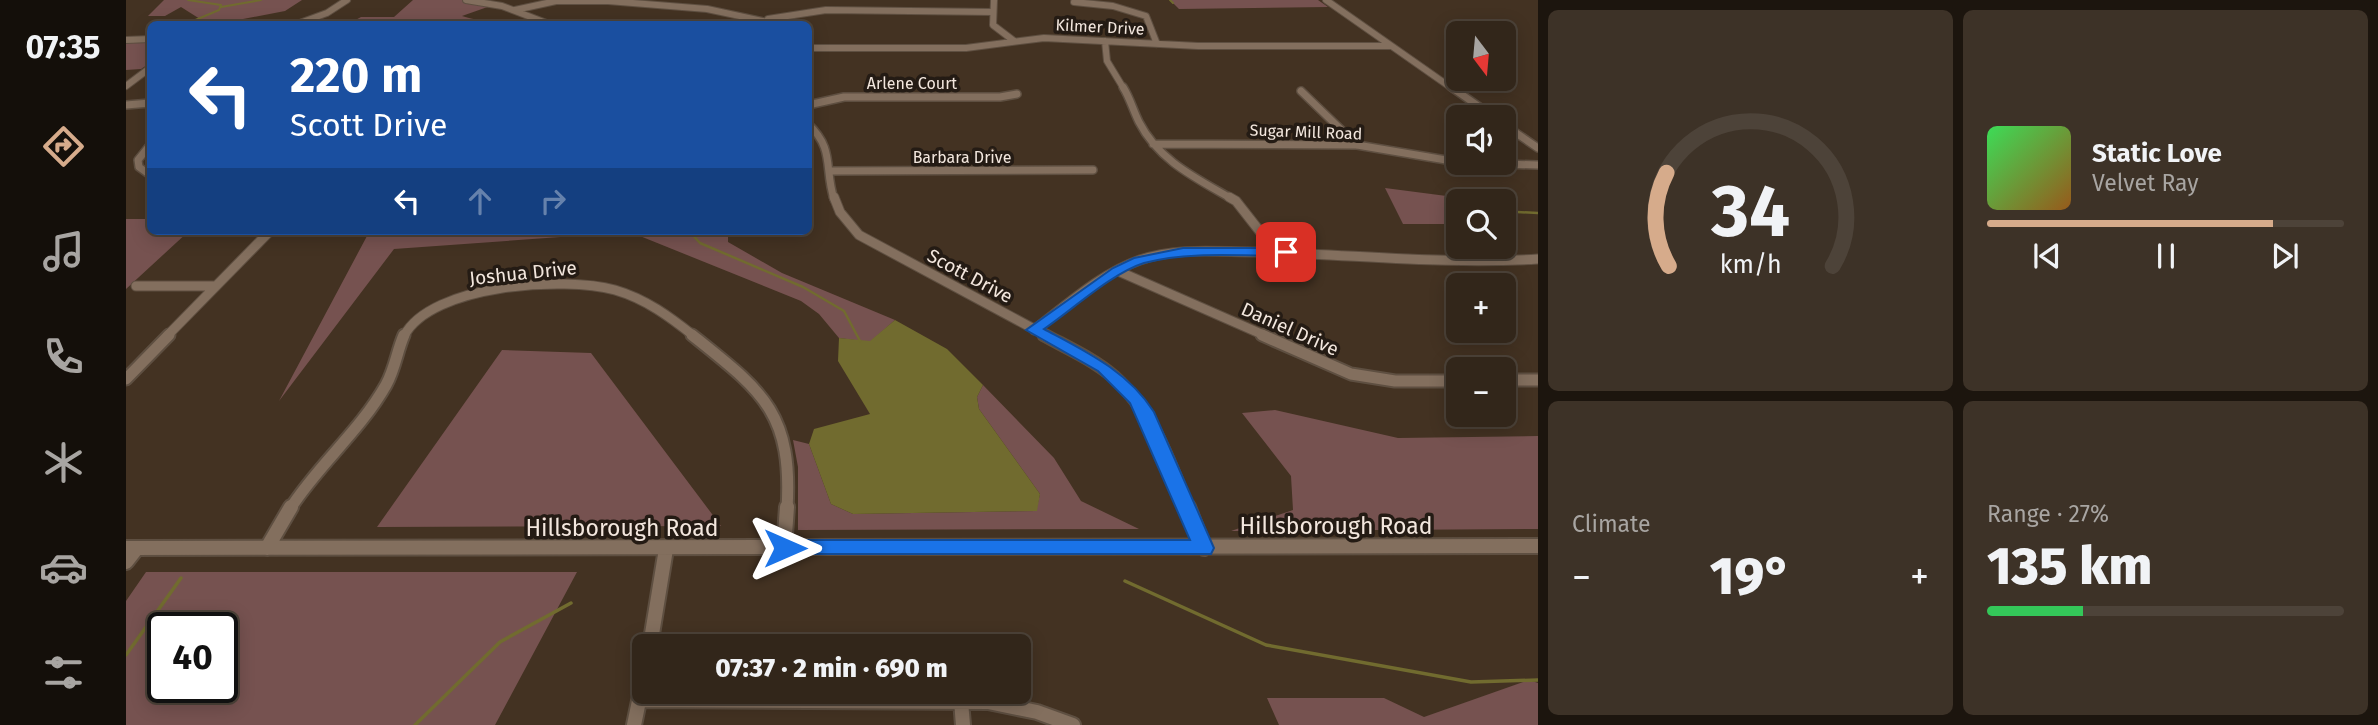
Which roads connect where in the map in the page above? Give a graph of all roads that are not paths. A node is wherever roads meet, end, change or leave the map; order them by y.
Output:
1 (347, 0) edge
2 (466, 0) edge
3 (994, 0) edge
4 (1326, 0) edge
5 (1074, 2) dead end
6 (515, 10) junction
7 (993, 12) junction
8 (768, 19) junction
9 (305, 21) edge
10 (542, 21) edge
11 (772, 21) edge
12 (147, 39) edge
13 (126, 40) edge
14 (1014, 41) junction
15 (1105, 41) junction
16 (1157, 44) junction
17 (1391, 46) junction
18 (812, 48) edge
19 (147, 70) edge
20 (126, 86) edge
21 (1301, 91) dead end
22 (1017, 94) dead end
23 (147, 103) edge
24 (126, 105) edge
25 (812, 105) edge
26 (1477, 105) edge
27 (812, 129) edge
28 (1516, 133) edge
29 (1153, 144) junction
30 (1357, 145) junction
31 (147, 148) edge
32 (1538, 148) edge
33 (1446, 160) edge
34 (1516, 164) edge
35 (1538, 165) edge
36 (139, 167) junction
37 (127, 169) edge
38 (1093, 170) dead end
39 (831, 171) junction
40 (147, 173) edge
41 (266, 235) edge
42 (1276, 252) junction
43 (1537, 260) edge
44 (1118, 271) junction
45 (136, 286) dead end
46 (216, 286) junction
47 (1034, 330) junction
48 (126, 379) edge
49 (1516, 380) edge
50 (1538, 380) edge
51 (1446, 381) edge
52 (1538, 546) edge
53 (131, 548) edge
54 (267, 548) junction
55 (785, 548) junction
56 (1204, 548) junction
57 (666, 549) junction
58 (126, 562) edge
59 (652, 634) edge
60 (639, 704) edge
61 (961, 704) edge
62 (998, 704) edge
63 (634, 725) edge
64 (963, 725) edge
65 (1073, 725) edge

1 - 9 street
2 - 6 street
3 - 7 street
4 - 17 street
5 - 16 street
6 - 8 street
6 - 10 street
7 - 8 street
7 - 14 street
8 - 11 street
12 - 13 street
14 - 15 street, Kilmer Drive
14 - 18 street, Kilmer Drive
15 - 16 street, Kilmer Drive
15 - 29 street
16 - 17 street, Kilmer Drive
17 - 26 street
19 - 20 street
21 - 30 street
22 - 25 street, Arlene Court
23 - 24 street
27 - 39 street, Scott Drive
28 - 32 street
29 - 30 street, Sugar Mill Road
29 - 42 street
30 - 33 street, Sugar Mill Road
31 - 36 street
34 - 35 street
36 - 37 street
36 - 40 street
38 - 39 street, Barbara Drive
39 - 47 street, Scott Drive
41 - 46 street
42 - 43 street
42 - 44 street
44 - 47 street
44 - 51 street, Daniel Drive
45 - 46 street
46 - 48 street
47 - 56 street, Scott Drive
49 - 50 street
52 - 56 street, Hillsborough Road
53 - 54 street, Hillsborough Road
53 - 58 street
54 - 55 street, Joshua Drive
54 - 57 street, Hillsborough Road
55 - 56 street, Hillsborough Road
55 - 57 street, Hillsborough Road
57 - 59 street
60 - 63 street
61 - 64 street
62 - 65 street

